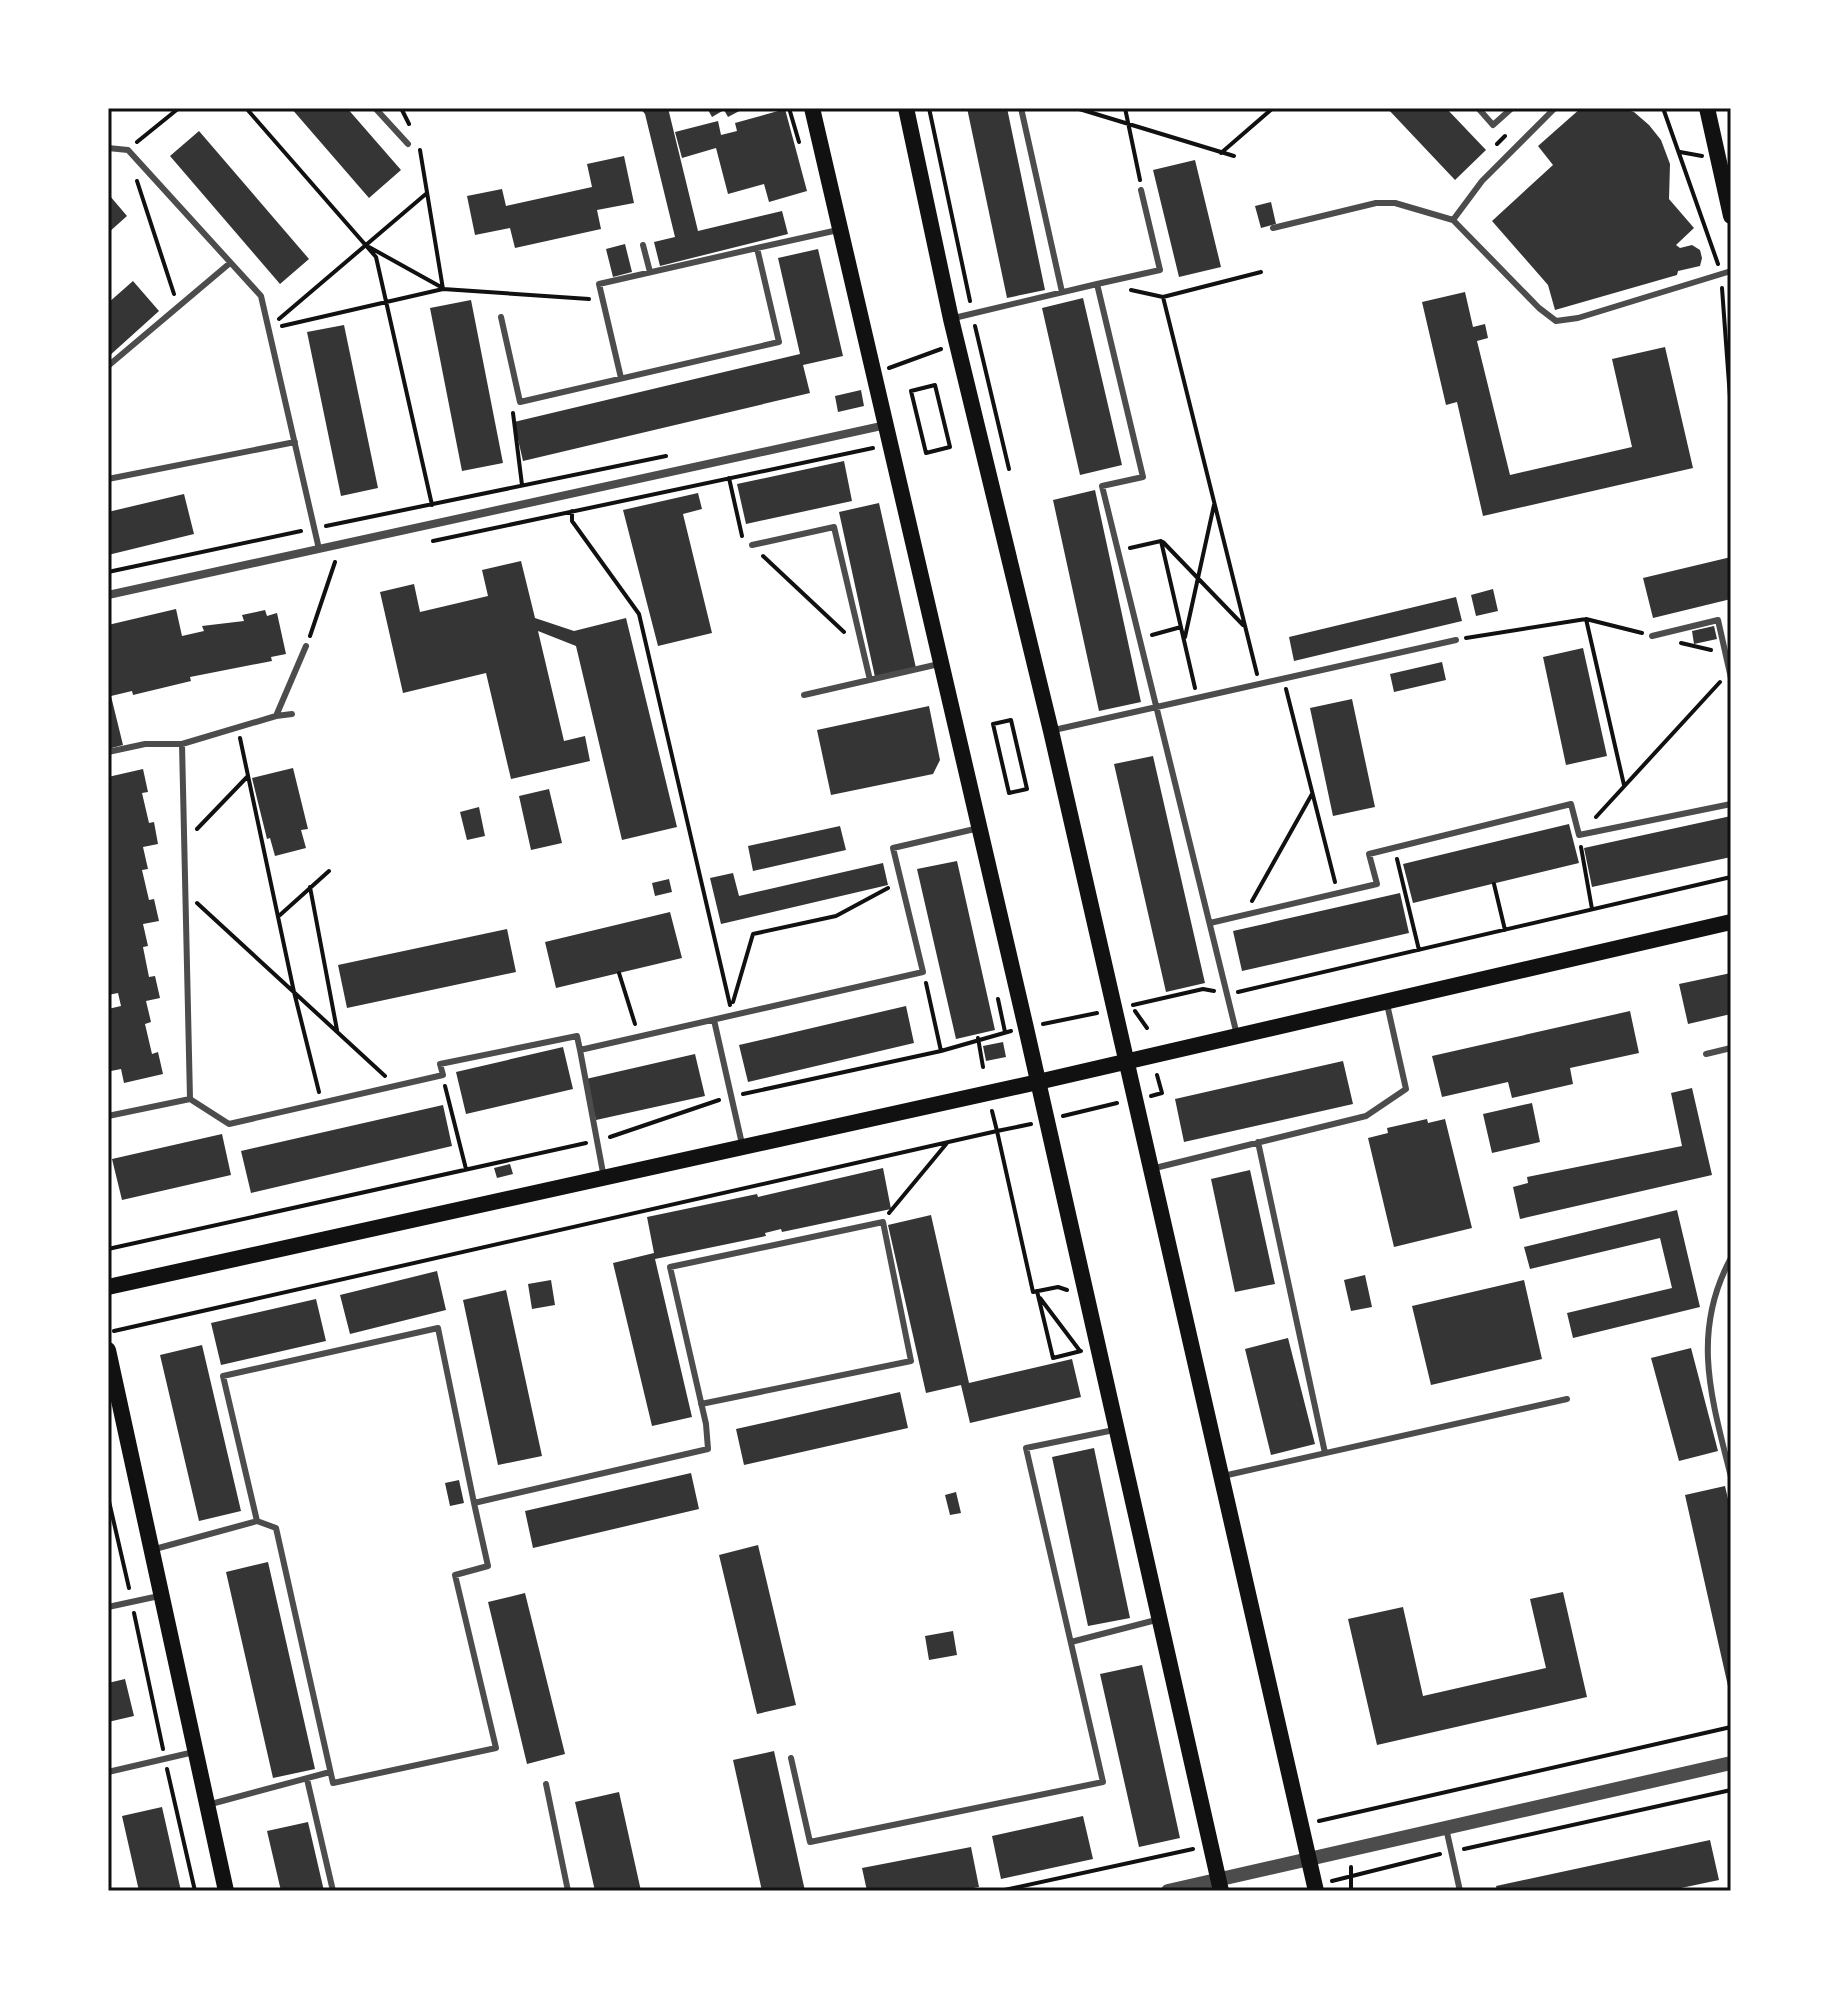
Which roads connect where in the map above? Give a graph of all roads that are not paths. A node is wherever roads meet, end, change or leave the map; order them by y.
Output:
1 (375, 108) edge
2 (812, 108) edge
3 (906, 108) edge
4 (1021, 108) edge
5 (1478, 108) edge
6 (1512, 108) edge
7 (1555, 108) edge
8 (1707, 108) edge
9 (1715, 108) edge
10 (1712, 134) junction
11 (408, 144) dead end
12 (108, 148) edge
13 (1141, 190) road end
14 (1731, 216) edge
15 (1453, 220) junction
16 (1273, 228) dead end
17 (841, 229) junction
18 (643, 245) dead end
19 (757, 248) junction
20 (230, 263) junction
21 (1731, 271) edge
22 (650, 272) junction
23 (1097, 284) junction
24 (1062, 292) junction
25 (501, 317) dead end
26 (951, 319) junction
27 (108, 366) edge
28 (621, 378) junction
29 (886, 425) junction
30 (295, 442) junction
31 (108, 479) edge
32 (752, 545) road end
33 (319, 549) junction
34 (108, 595) edge
35 (1652, 636) dead end
36 (1456, 640) road end
37 (306, 646) road end
38 (942, 663) junction
39 (1730, 675) edge
40 (870, 680) junction
41 (804, 695) dead end
42 (1157, 707) junction
43 (292, 714) dead end
44 (276, 716) junction
45 (1051, 731) junction
46 (182, 744) junction
47 (108, 752) edge
48 (1731, 804) edge
49 (979, 828) junction
50 (1731, 922) edge
51 (1210, 923) junction
52 (1386, 1000) junction
53 (714, 1020) junction
54 (1237, 1035) junction
55 (1731, 1048) edge
56 (580, 1050) junction
57 (1706, 1054) dead end
58 (1127, 1061) junction
59 (1038, 1082) junction
60 (190, 1099) junction
61 (108, 1116) edge
62 (1258, 1142) junction
63 (742, 1147) junction
64 (1151, 1169) junction
65 (604, 1178) junction
66 (1731, 1258) edge
67 (108, 1287) edge
68 (108, 1350) edge
69 (1567, 1399) dead end
70 (701, 1404) junction
71 (1117, 1429) junction
72 (1325, 1453) junction
73 (1223, 1476) junction
74 (1731, 1477) edge
75 (474, 1503) junction
76 (257, 1521) junction
77 (152, 1550) junction
78 (161, 1595) junction
79 (108, 1607) edge
80 (1160, 1619) junction
81 (1071, 1642) junction
82 (196, 1752) junction
83 (791, 1758) dead end
84 (1731, 1763) edge
85 (108, 1772) edge
86 (330, 1772) junction
87 (307, 1779) junction
88 (546, 1784) dead end
89 (207, 1805) junction
90 (1446, 1828) junction
91 (1309, 1859) junction
92 (1220, 1885) edge
93 (1316, 1888) edge
94 (226, 1891) edge
95 (333, 1891) edge
96 (568, 1891) edge
97 (1168, 1891) edge
98 (1460, 1891) edge

1 - 11 lane
2 - 17 main road
3 - 26 main road
4 - 24 lane
5 - 6 lane
7 - 15 lane
8 - 10 main road
9 - 10 main road
10 - 14 main road
12 - 20 lane
13 - 23 lane
15 - 16 lane
15 - 21 lane
17 - 19 lane
17 - 29 main road
18 - 22 lane
19 - 22 lane
19 - 28 lane
20 - 27 lane
20 - 30 lane
22 - 28 lane
23 - 24 lane
23 - 42 lane
24 - 26 lane
25 - 28 lane
26 - 45 main road
29 - 33 street
29 - 38 main road
30 - 31 lane
30 - 33 lane
32 - 40 lane
33 - 34 street
35 - 39 lane
36 - 42 lane
37 - 44 lane
38 - 40 lane
38 - 49 main road
40 - 41 lane
42 - 45 lane
42 - 51 lane
43 - 44 lane
44 - 46 lane
45 - 58 main road
46 - 47 lane
46 - 60 lane
48 - 51 lane
49 - 53 lane
49 - 59 main road
50 - 52 main road
51 - 54 lane
52 - 54 main road
52 - 62 lane
53 - 56 lane
53 - 63 lane
54 - 58 main road
55 - 57 lane
56 - 60 lane
56 - 65 lane
58 - 59 main road
58 - 64 main road
59 - 63 main road
59 - 71 main road
60 - 61 lane
62 - 64 lane
62 - 72 lane
63 - 65 main road
64 - 73 main road
65 - 67 main road
66 - 74 lane
68 - 77 main road
69 - 72 lane
70 - 70 lane
70 - 75 lane
71 - 80 main road
71 - 81 lane
72 - 73 lane
73 - 91 main road
75 - 76 lane
75 - 86 lane
76 - 77 lane
76 - 86 lane
77 - 78 main road
78 - 79 lane
78 - 82 main road
80 - 81 lane
80 - 92 main road
81 - 83 lane
82 - 85 lane
82 - 89 main road
84 - 90 street
86 - 87 lane
87 - 89 lane
87 - 95 lane
88 - 96 lane
89 - 94 main road
90 - 91 street
90 - 98 lane
91 - 92 street
91 - 93 main road
92 - 97 street

